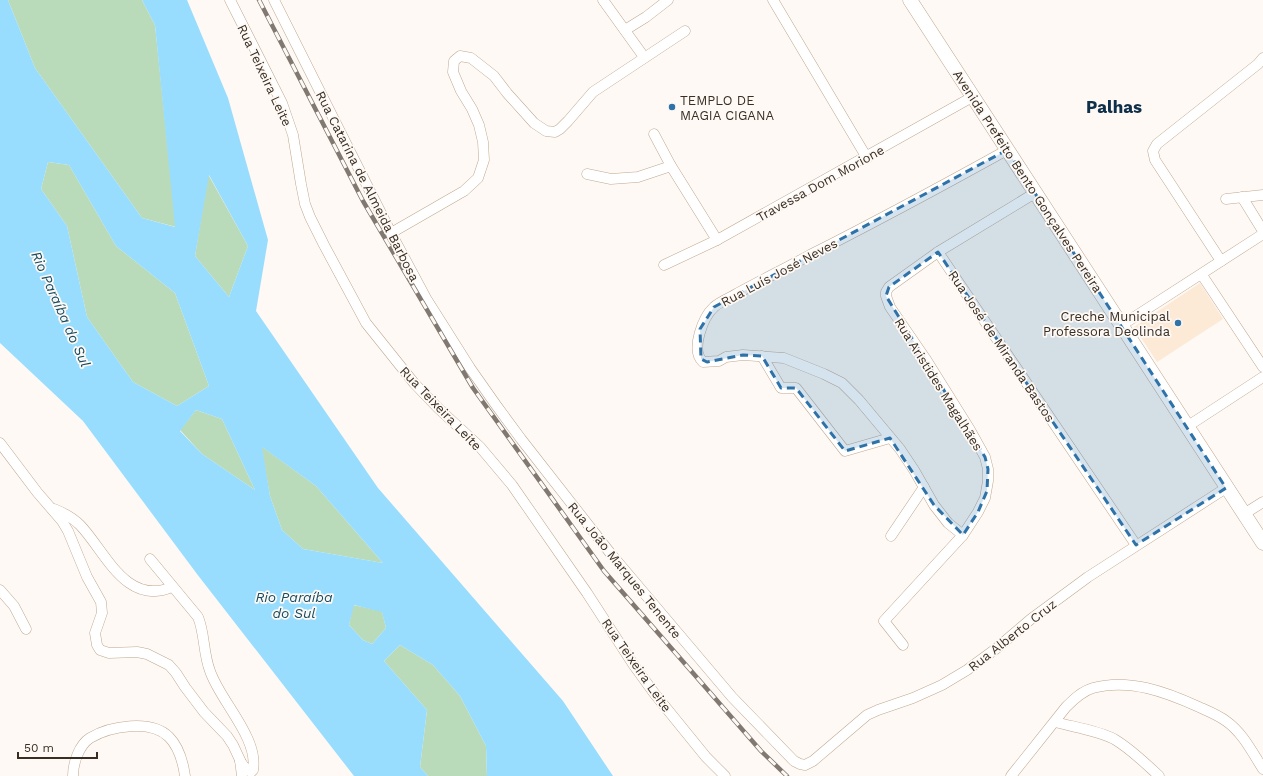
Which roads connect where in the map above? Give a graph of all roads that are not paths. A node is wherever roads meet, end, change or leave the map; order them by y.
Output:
1 (230, 0) edge
2 (274, 0) edge
3 (603, 0) edge
4 (668, 0) edge
5 (773, 0) edge
6 (910, 0) edge
7 (626, 30) junction
8 (685, 31) dead end
9 (644, 57) junction
10 (1263, 58) edge
11 (974, 96) junction
12 (654, 134) dead end
13 (1008, 150) junction
14 (867, 158) junction
15 (671, 166) junction
16 (586, 174) dead end
17 (1035, 193) junction
18 (1263, 196) edge
19 (1242, 197) junction
20 (1226, 199) dead end
21 (1263, 231) edge
22 (391, 233) junction
23 (1263, 234) edge
24 (717, 240) junction
25 (938, 252) junction
26 (1221, 261) junction
27 (664, 265) dead end
28 (1202, 274) junction
29 (1122, 325) junction
30 (762, 356) junction
31 (1263, 367) edge
32 (470, 368) joint
33 (1263, 377) edge
34 (1188, 426) junction
35 (890, 438) junction
36 (0, 443) edge
37 (924, 487) junction
38 (1226, 488) junction
39 (1263, 502) edge
40 (52, 508) junction
41 (1244, 514) junction
42 (963, 535) junction
43 (891, 536) dead end
44 (1263, 543) edge
45 (1136, 545) junction
46 (150, 559) dead end
47 (172, 587) junction
48 (0, 590) edge
49 (26, 629) dead end
50 (903, 645) dead end
51 (1054, 722) junction
52 (240, 760) junction
53 (794, 761) joint
54 (1263, 769) edge
55 (73, 776) edge
56 (185, 776) edge
57 (242, 776) edge
58 (725, 776) edge
59 (1011, 776) edge
60 (1160, 776) edge

1 - 58 street, Rua Teixeira Leite
2 - 22 street, Rua Catarina de Almeida Barbosa
3 - 7 street
4 - 7 street
5 - 14 street
6 - 11 street, Avenida Prefeito Bento Gonçalves Pereira
7 - 9 street
8 - 9 street
9 - 22 street
10 - 26 street
11 - 13 street, Avenida Prefeito Bento Gonçalves Pereira
11 - 14 street, Travessa Dom Morione
12 - 15 street
13 - 17 street, Avenida Prefeito Bento Gonçalves Pereira
13 - 30 street, Rua Luís José Neves
14 - 24 street, Travessa Dom Morione
15 - 16 street
15 - 24 street
17 - 25 street
17 - 29 street, Avenida Prefeito Bento Gonçalves Pereira
18 - 19 street
19 - 20 street
19 - 21 street
22 - 32 street, Rua Catarina de Almeida Barbosa
23 - 26 street
24 - 27 street, Travessa Dom Morione
25 - 42 street, Rua Aristides Magalhães
25 - 45 street, Rua José de Miranda Bastos
26 - 28 street
28 - 29 street
28 - 31 street
29 - 34 street, Avenida Prefeito Bento Gonçalves Pereira
30 - 35 street, Rua Luís José Neves
30 - 35 street
32 - 53 street, Rua João Marques Tenente
33 - 34 street
34 - 38 street, Avenida Prefeito Bento Gonçalves Pereira
35 - 37 street, Rua Luís José Neves
36 - 40 street
37 - 42 street, Rua Luís José Neves
37 - 43 street
38 - 41 street, Avenida Prefeito Bento Gonçalves Pereira
38 - 45 street, Rua Alberto Cruz
39 - 41 street
40 - 47 street
40 - 52 street
41 - 44 street, Avenida Prefeito Bento Gonçalves Pereira
42 - 50 street, Rua Aristides Magalhães
45 - 53 street, Rua Alberto Cruz
46 - 47 street
47 - 52 street
48 - 49 street
51 - 54 street
51 - 59 street
51 - 60 street
52 - 57 street
55 - 56 street

